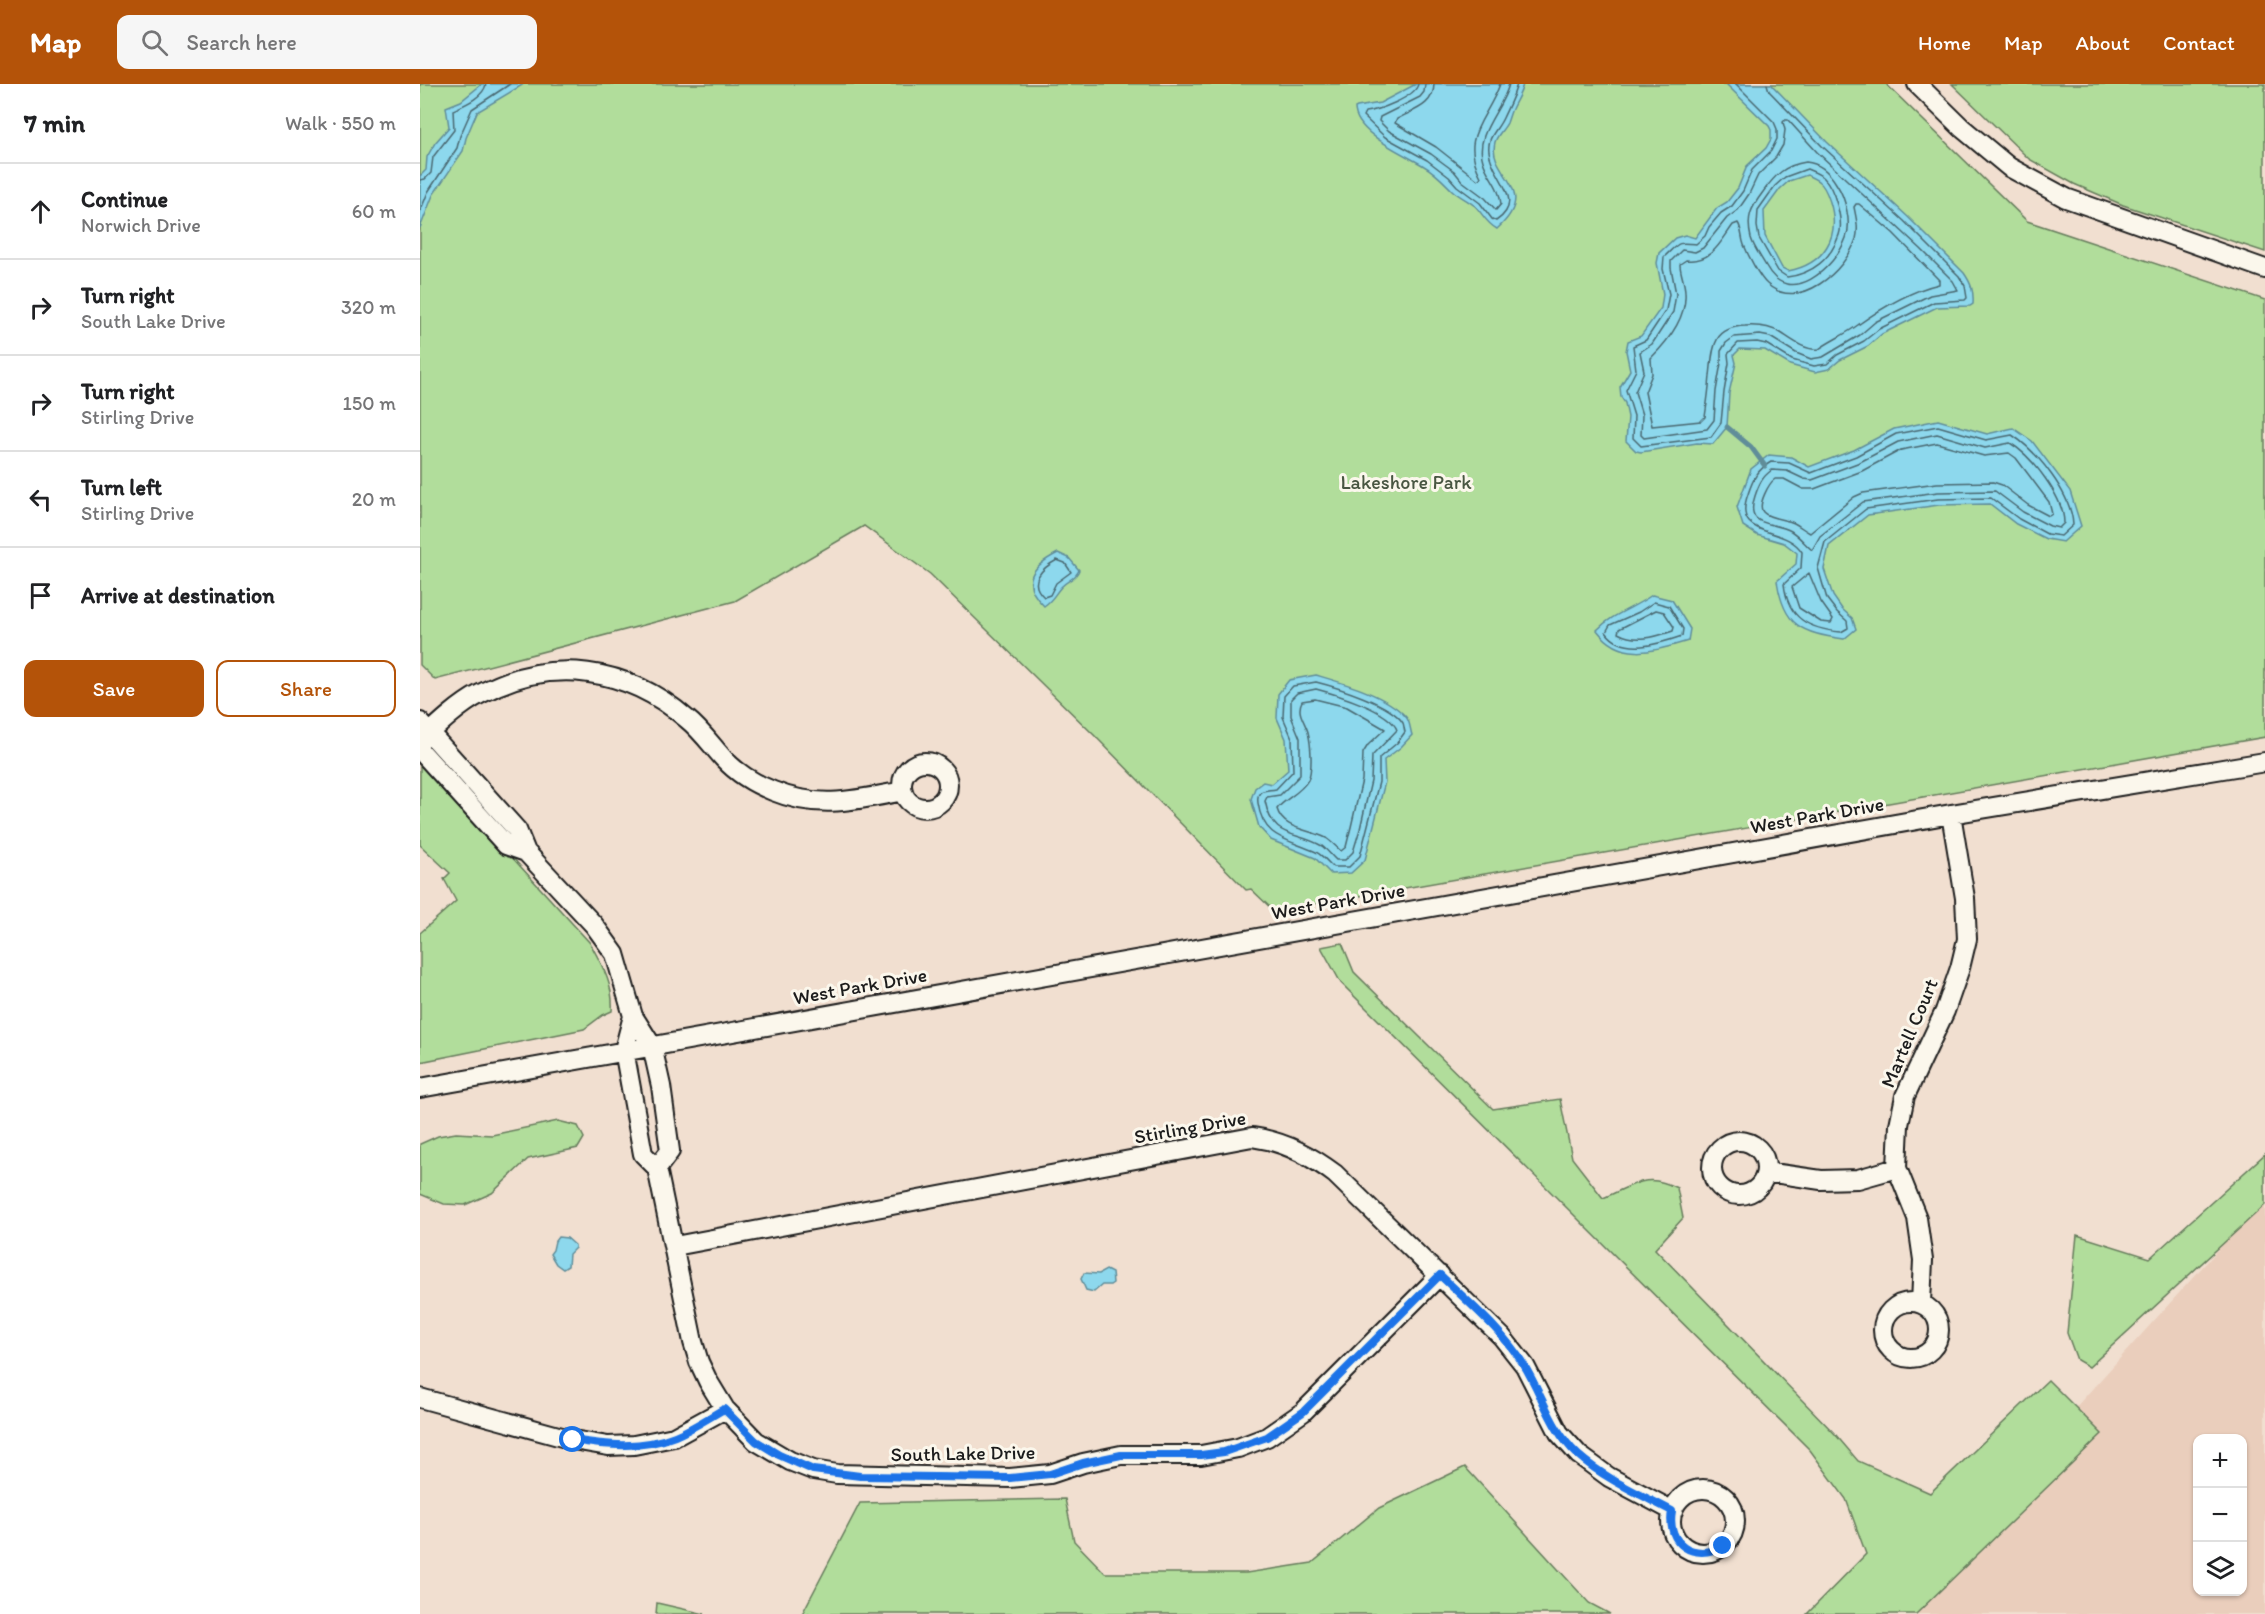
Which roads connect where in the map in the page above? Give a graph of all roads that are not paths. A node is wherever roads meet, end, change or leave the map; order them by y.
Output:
1 (1917, 84) edge
2 (2265, 269) edge
3 (423, 732) edge
4 (424, 761) edge
5 (2265, 762) edge
6 (903, 791) dead end
7 (1951, 814) junction
8 (526, 852) junction
9 (633, 1016) junction
10 (652, 1046) junction
11 (624, 1050) junction
12 (420, 1088) edge
13 (657, 1168) junction
14 (1897, 1168) junction
15 (1766, 1172) dead end
16 (675, 1246) junction
17 (1440, 1275) junction
18 (1921, 1303) dead end
19 (420, 1398) edge
20 (724, 1409) junction
21 (1672, 1511) dead end

1 - 2 street
3 - 6 street
3 - 8 street
4 - 8 street
5 - 7 street, West Park Drive
7 - 10 street, West Park Drive
7 - 14 street, Martell Court
8 - 9 street
9 - 10 street
9 - 11 street, South Lake Drive
10 - 11 street, West Park Drive
10 - 13 street
11 - 12 street, West Park Drive
11 - 13 street, South Lake Drive
13 - 16 street, South Lake Drive
14 - 15 street
14 - 18 street, Martell Court
16 - 17 street, Stirling Drive
16 - 20 street, South Lake Drive
17 - 20 street, South Lake Drive
17 - 21 street, Stirling Drive
19 - 20 street

